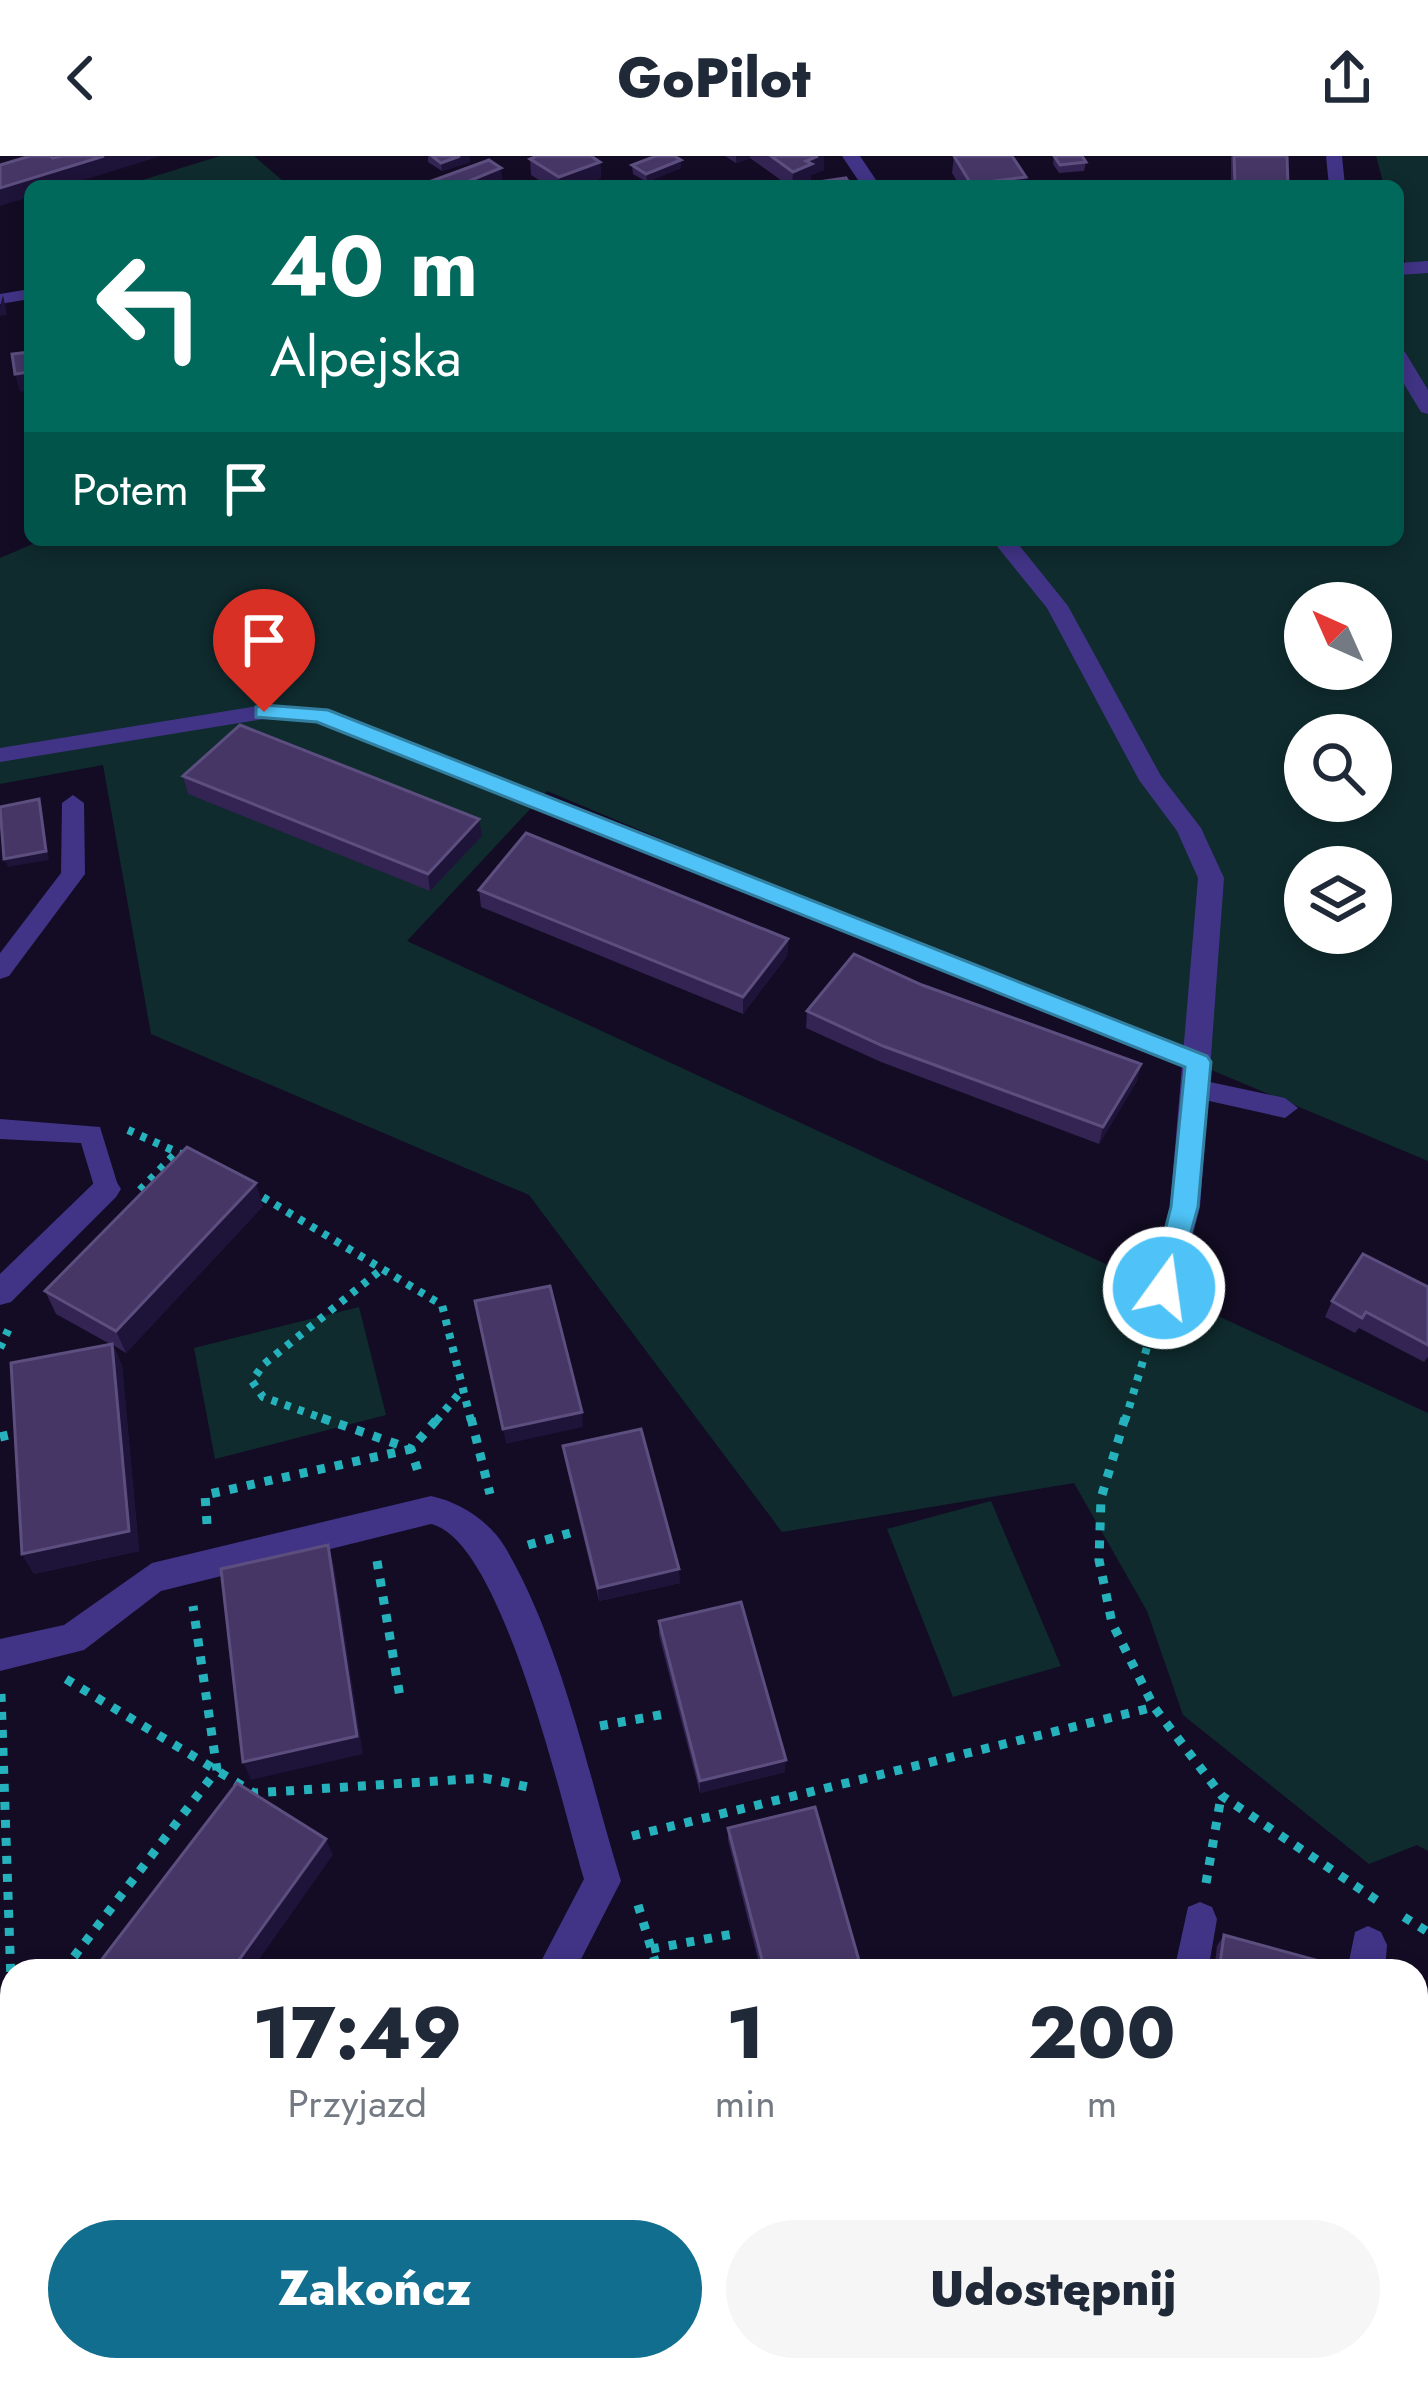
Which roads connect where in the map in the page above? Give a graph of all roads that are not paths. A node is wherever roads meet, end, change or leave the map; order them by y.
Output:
1 (1404, 366) edge
2 (1428, 408) edge
3 (1009, 546) edge
4 (0, 755) edge
5 (73, 803) dead end
6 (0, 970) edge
7 (1197, 1076) junction
8 (1285, 1108) dead end
9 (0, 1129) edge
10 (106, 1189) joint
11 (1164, 1288) road end
12 (0, 1293) edge
13 (0, 1655) edge
14 (1200, 1919) road end
15 (561, 1959) edge
16 (1193, 1959) edge

1 - 2 street
3 - 7 street
4 - 7 lane
5 - 6 lane
7 - 8 lane
7 - 11 street
9 - 10 lane
10 - 12 street
13 - 15 street
14 - 16 lane

